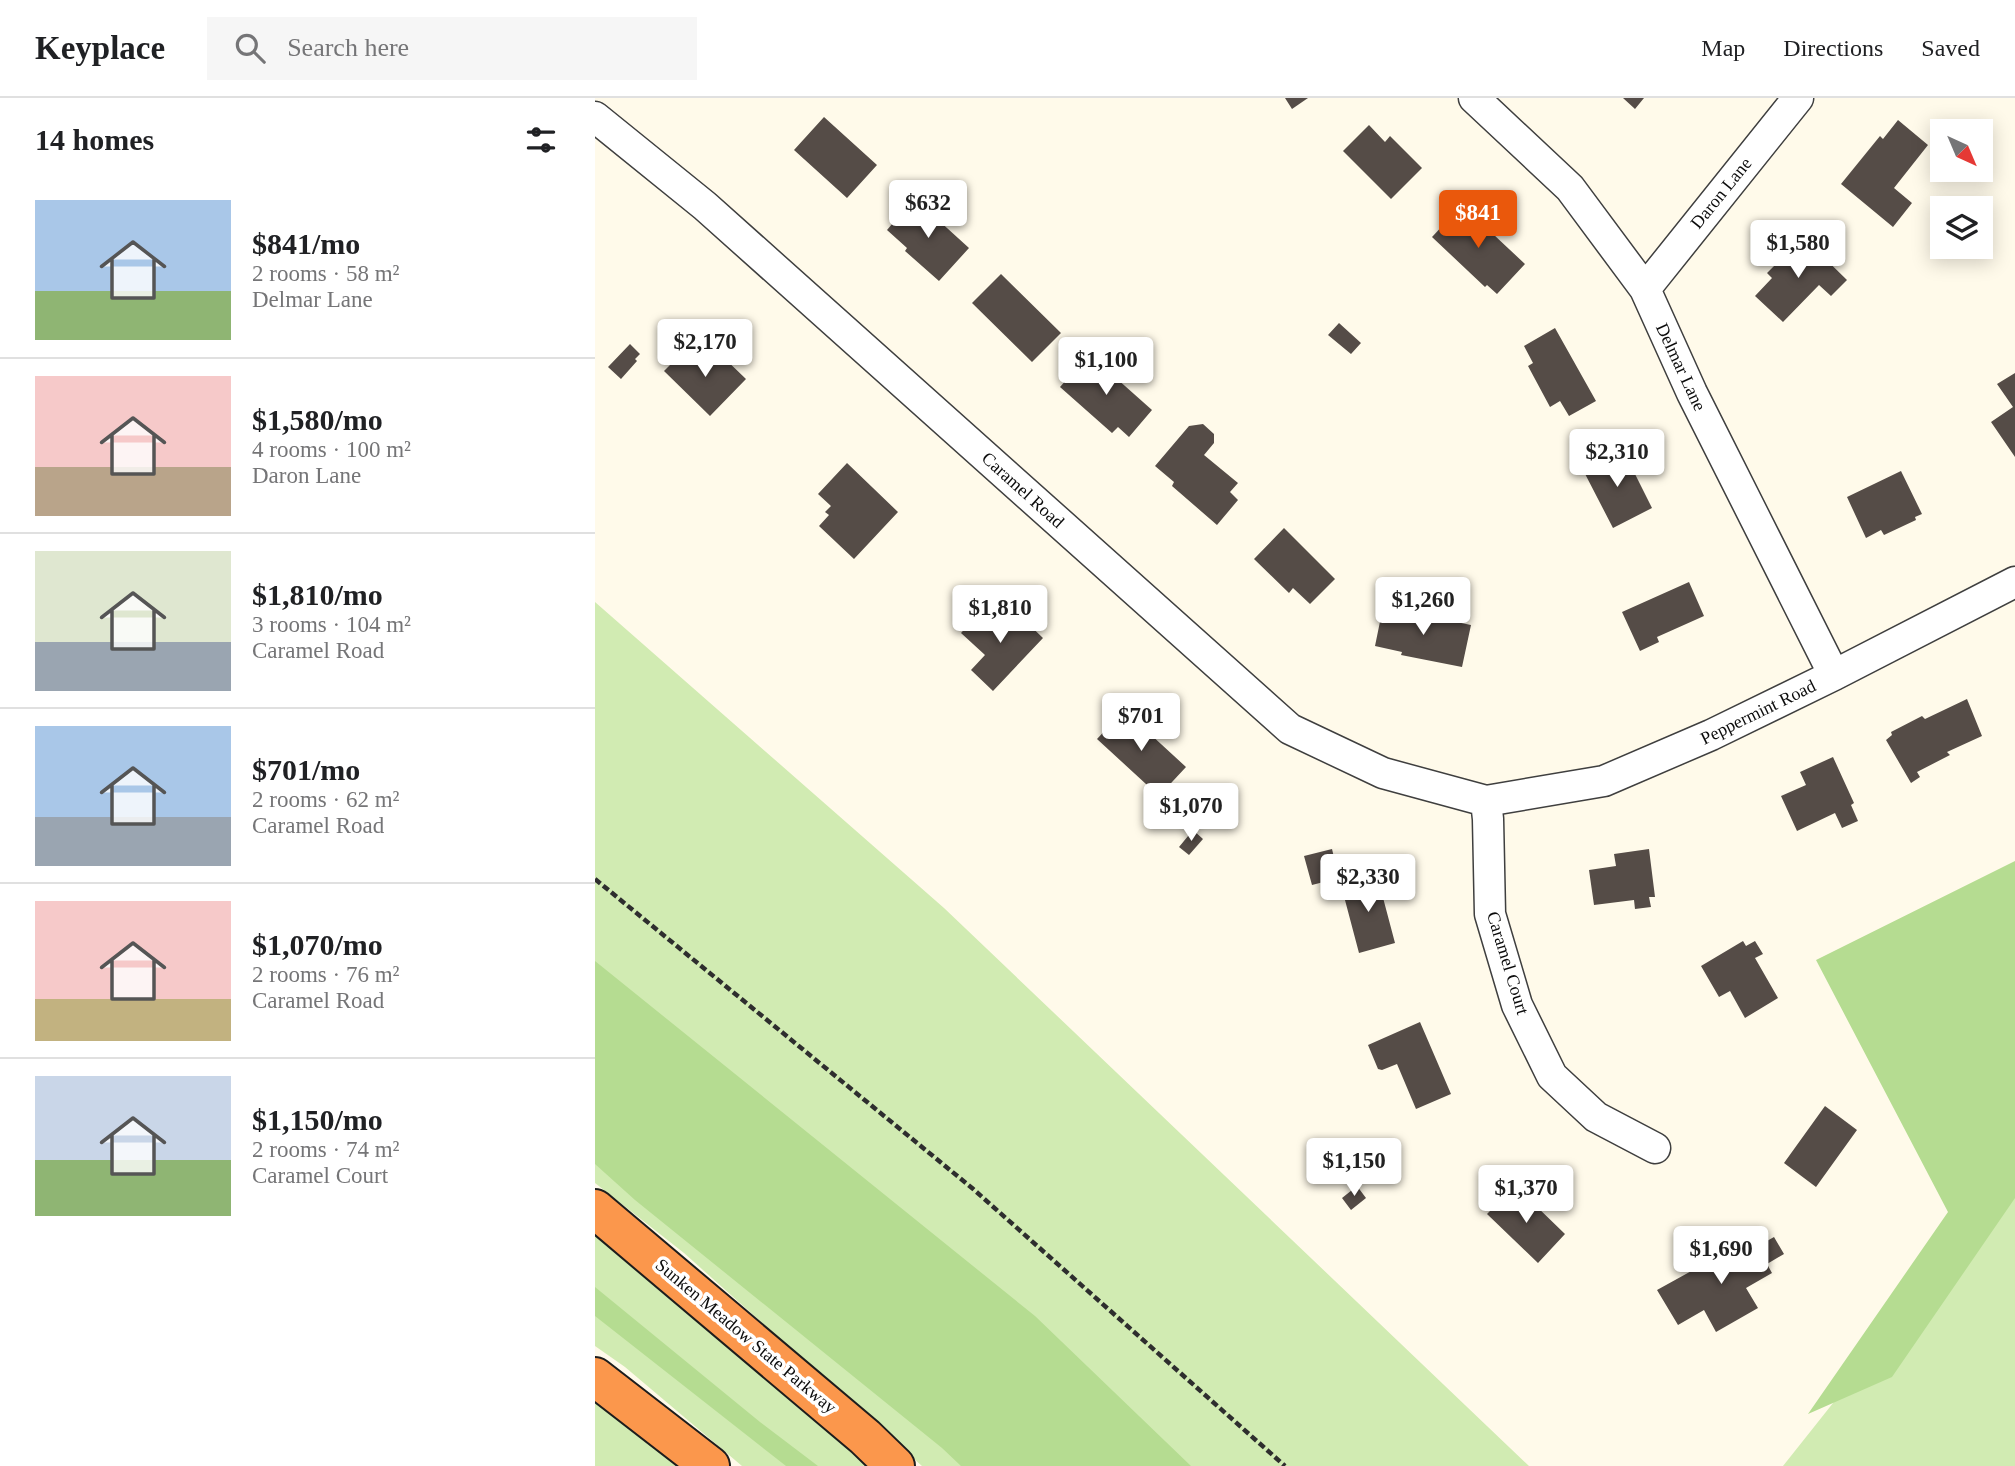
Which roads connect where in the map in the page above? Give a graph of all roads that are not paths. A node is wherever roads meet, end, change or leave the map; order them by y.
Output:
1 (1474, 98) edge
2 (1798, 98) edge
3 (595, 117) edge
4 (1645, 289) junction
5 (2015, 582) edge
6 (1834, 675) junction
7 (1486, 801) junction
8 (1655, 1148) dead end
9 (595, 1209) edge
10 (595, 1377) edge
11 (710, 1466) edge
12 (895, 1466) edge

1 - 4 street, Delmar Lane
2 - 4 street, Daron Lane
3 - 7 street, Caramel Road
4 - 6 street, Delmar Lane
5 - 6 street, Peppermint Road
6 - 7 street, Peppermint Road
7 - 8 street, Caramel Court
9 - 12 highway, Sunken Meadow State Parkway
10 - 11 highway

